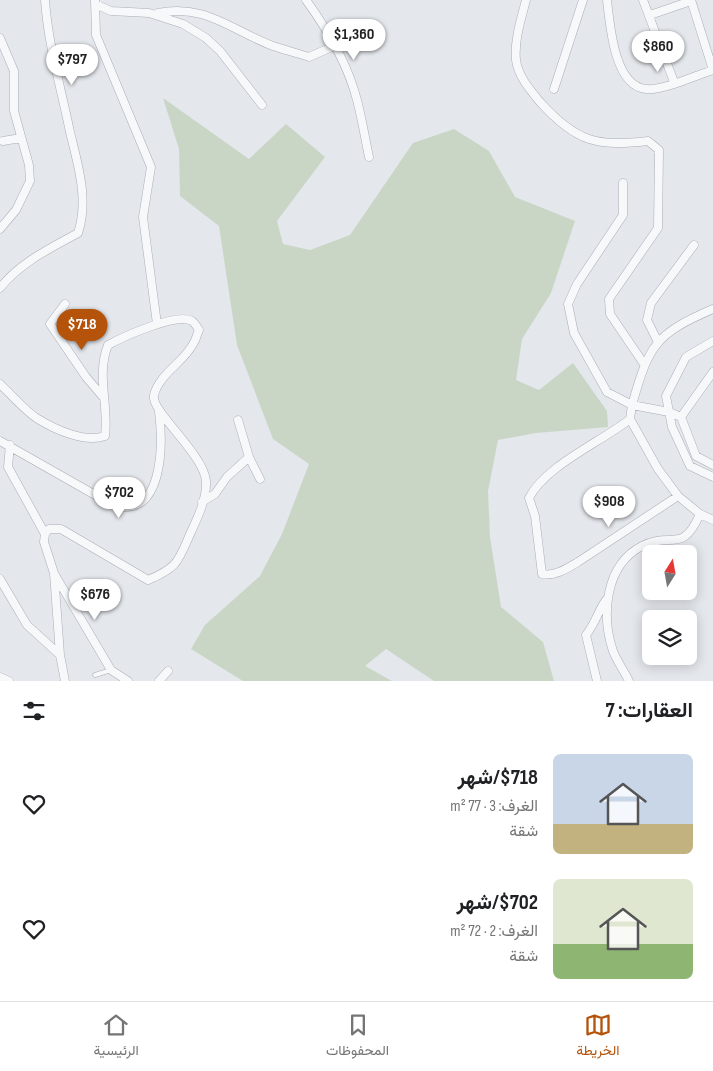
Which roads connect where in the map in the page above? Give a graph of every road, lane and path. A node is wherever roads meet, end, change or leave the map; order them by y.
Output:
1 (45, 0) edge
2 (306, 0) edge
3 (526, 0) edge
4 (583, 0) edge
5 (607, 0) edge
6 (643, 0) edge
7 (691, 1) edge
8 (96, 2) edge
9 (153, 14) junction
10 (650, 15) junction
11 (0, 38) edge
12 (334, 46) junction
13 (713, 70) edge
14 (674, 82) junction
15 (554, 89) dead end
16 (262, 105) dead end
17 (21, 138) junction
18 (3, 140) dead end
19 (368, 157) dead end
20 (623, 182) dead end
21 (0, 229) edge
22 (694, 245) dead end
23 (0, 288) edge
24 (64, 304) dead end
25 (713, 308) edge
26 (158, 324) junction
27 (658, 342) junction
28 (713, 342) edge
29 (644, 364) junction
30 (713, 372) edge
31 (0, 384) edge
32 (104, 398) junction
33 (632, 405) junction
34 (159, 411) junction
35 (669, 412) junction
36 (681, 417) junction
37 (630, 419) junction
38 (238, 420) dead end
39 (0, 440) edge
40 (10, 445) junction
41 (250, 457) junction
42 (713, 465) edge
43 (713, 477) edge
44 (260, 479) dead end
45 (678, 496) junction
46 (202, 502) junction
47 (700, 514) junction
48 (713, 520) edge
49 (45, 530) junction
50 (54, 573) junction
51 (0, 579) edge
52 (609, 596) junction
53 (606, 622) junction
54 (594, 625) junction
55 (60, 655) junction
56 (111, 670) junction
57 (168, 671) dead end
58 (95, 675) dead end
59 (0, 677) edge
60 (9, 681) edge
61 (65, 681) edge
62 (128, 681) edge
63 (159, 681) edge
64 (596, 681) edge
65 (629, 681) edge

1 - 23 street
2 - 12 street
3 - 29 street
4 - 15 street
5 - 14 street
6 - 10 street
7 - 10 street
7 - 13 street
8 - 9 street
8 - 26 street
9 - 12 street
9 - 16 street
10 - 14 street
11 - 17 street
12 - 19 street
13 - 14 street
17 - 18 street
17 - 21 street
20 - 33 street
22 - 27 street
24 - 32 street
25 - 27 street
26 - 32 street
26 - 34 street
27 - 29 street
28 - 35 street
29 - 33 street
30 - 36 street
31 - 32 street
33 - 35 street
33 - 37 street
34 - 40 street
34 - 46 street
35 - 36 street
35 - 43 street
36 - 42 street
37 - 45 street
37 - 45 street
38 - 41 street
39 - 40 street
40 - 49 street
41 - 44 street
41 - 46 street
45 - 47 street
46 - 49 street
47 - 48 street
47 - 52 street
49 - 50 street
50 - 55 street
50 - 56 street
51 - 55 street
52 - 53 street
52 - 54 street
53 - 54 street
53 - 65 street
54 - 64 street
55 - 61 street
56 - 58 lane
56 - 62 street
57 - 63 street
59 - 60 street

